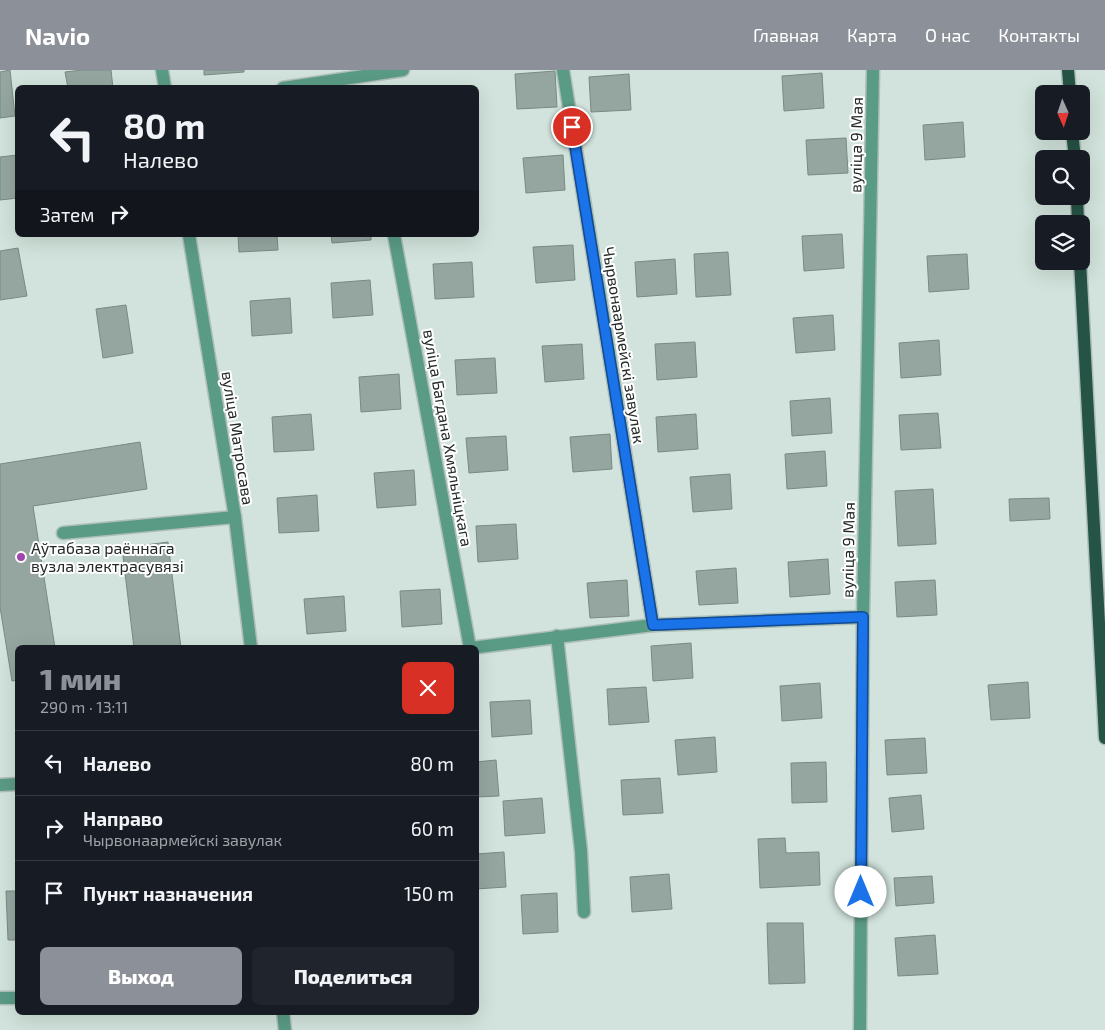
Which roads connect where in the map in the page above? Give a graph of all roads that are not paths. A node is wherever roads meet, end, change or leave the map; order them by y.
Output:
1 (162, 70) edge
2 (403, 70) edge
3 (563, 70) edge
4 (873, 70) edge
5 (1068, 70) edge
6 (366, 78) edge
7 (164, 85) edge
8 (308, 85) edge
9 (1069, 85) edge
10 (189, 237) edge
11 (394, 237) edge
12 (1080, 270) edge
13 (235, 517) junction
14 (63, 533) dead end
15 (863, 617) junction
16 (653, 625) junction
17 (557, 636) junction
18 (250, 645) edge
19 (469, 645) edge
20 (479, 647) edge
21 (1105, 738) edge
22 (15, 784) edge
23 (0, 785) edge
24 (584, 912) dead end
25 (0, 998) edge
26 (15, 998) edge
27 (284, 1015) edge
28 (285, 1030) edge
29 (860, 1030) edge

1 - 7 street
2 - 6 street
3 - 16 street, Чырвонаармейскі завулак
4 - 15 street, вуліца 9 Мая
5 - 9 main road
6 - 8 street
10 - 13 street, вуліца Матросава
11 - 19 street, вуліца Багдана Хмяльніцкага
12 - 21 main road
13 - 14 street
13 - 18 street, вуліца Матросава
15 - 16 street
15 - 29 street, вуліца 9 Мая
16 - 17 street
17 - 20 street
17 - 24 street
22 - 23 street
25 - 26 street
27 - 28 street

